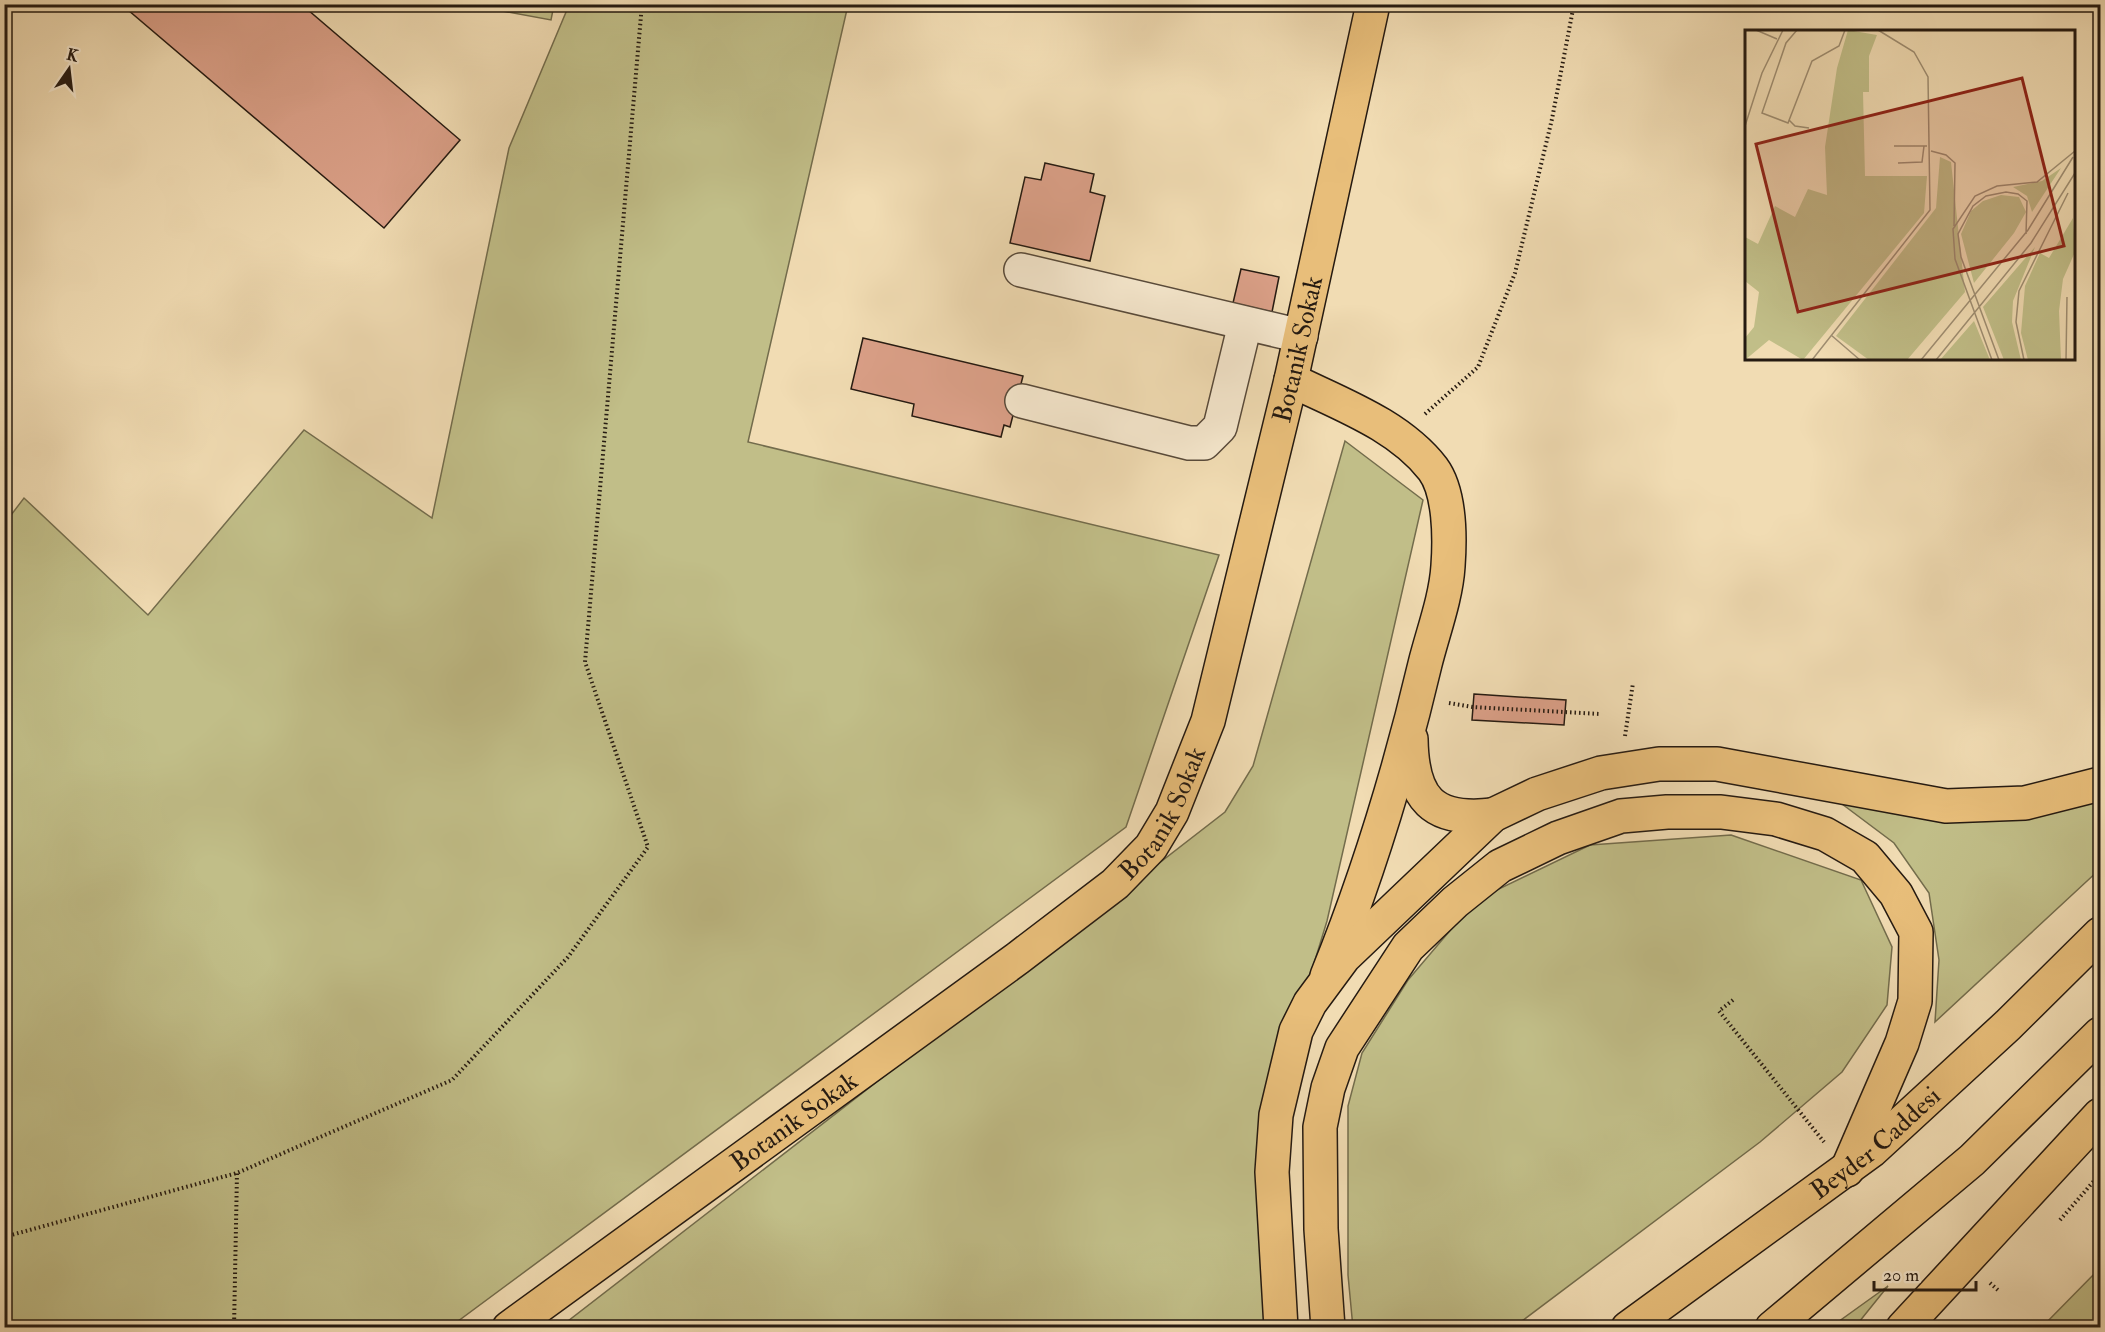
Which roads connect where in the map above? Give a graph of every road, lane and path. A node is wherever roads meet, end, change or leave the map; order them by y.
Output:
1 (642, 4) edge
2 (1373, 4) edge
3 (1574, 4) edge
4 (1022, 270) dead end
5 (1245, 324) junction
6 (1301, 336) junction
7 (1291, 380) junction
8 (1022, 401) dead end
9 (1400, 436) junction
10 (1634, 683) dead end
11 (1473, 707) dead end
12 (1600, 714) dead end
13 (1411, 724) junction
14 (1619, 770) junction
15 (2100, 784) edge
16 (1493, 815) junction
17 (2100, 934) edge
18 (1324, 983) junction
19 (1733, 1000) dead end
20 (2100, 1034) edge
21 (2100, 1115) edge
22 (1847, 1170) junction
23 (237, 1173) junction
24 (2100, 1174) edge
25 (2060, 1220) dead end
26 (4, 1237) edge
27 (234, 1328) edge
28 (509, 1328) edge
29 (1281, 1328) edge
30 (1328, 1328) edge
31 (1628, 1328) edge
32 (1772, 1328) edge
33 (1903, 1328) edge

1 - 23 path
2 - 6 main road, Botanik Sokak
3 - 9 path
4 - 5 lane
5 - 6 lane
5 - 8 lane
6 - 7 main road, Botanik Sokak
7 - 9 main road
7 - 28 main road, Botanik Sokak
9 - 13 main road
10 - 14 path
11 - 12 path
13 - 16 main road
13 - 18 main road
14 - 15 main road
14 - 16 main road
16 - 18 main road
17 - 22 main road, Beyder Caddesi
18 - 29 main road
19 - 22 path
20 - 32 main road
21 - 33 main road
22 - 30 main road
22 - 31 main road, Beyder Caddesi
23 - 26 path
23 - 27 path
24 - 25 path

